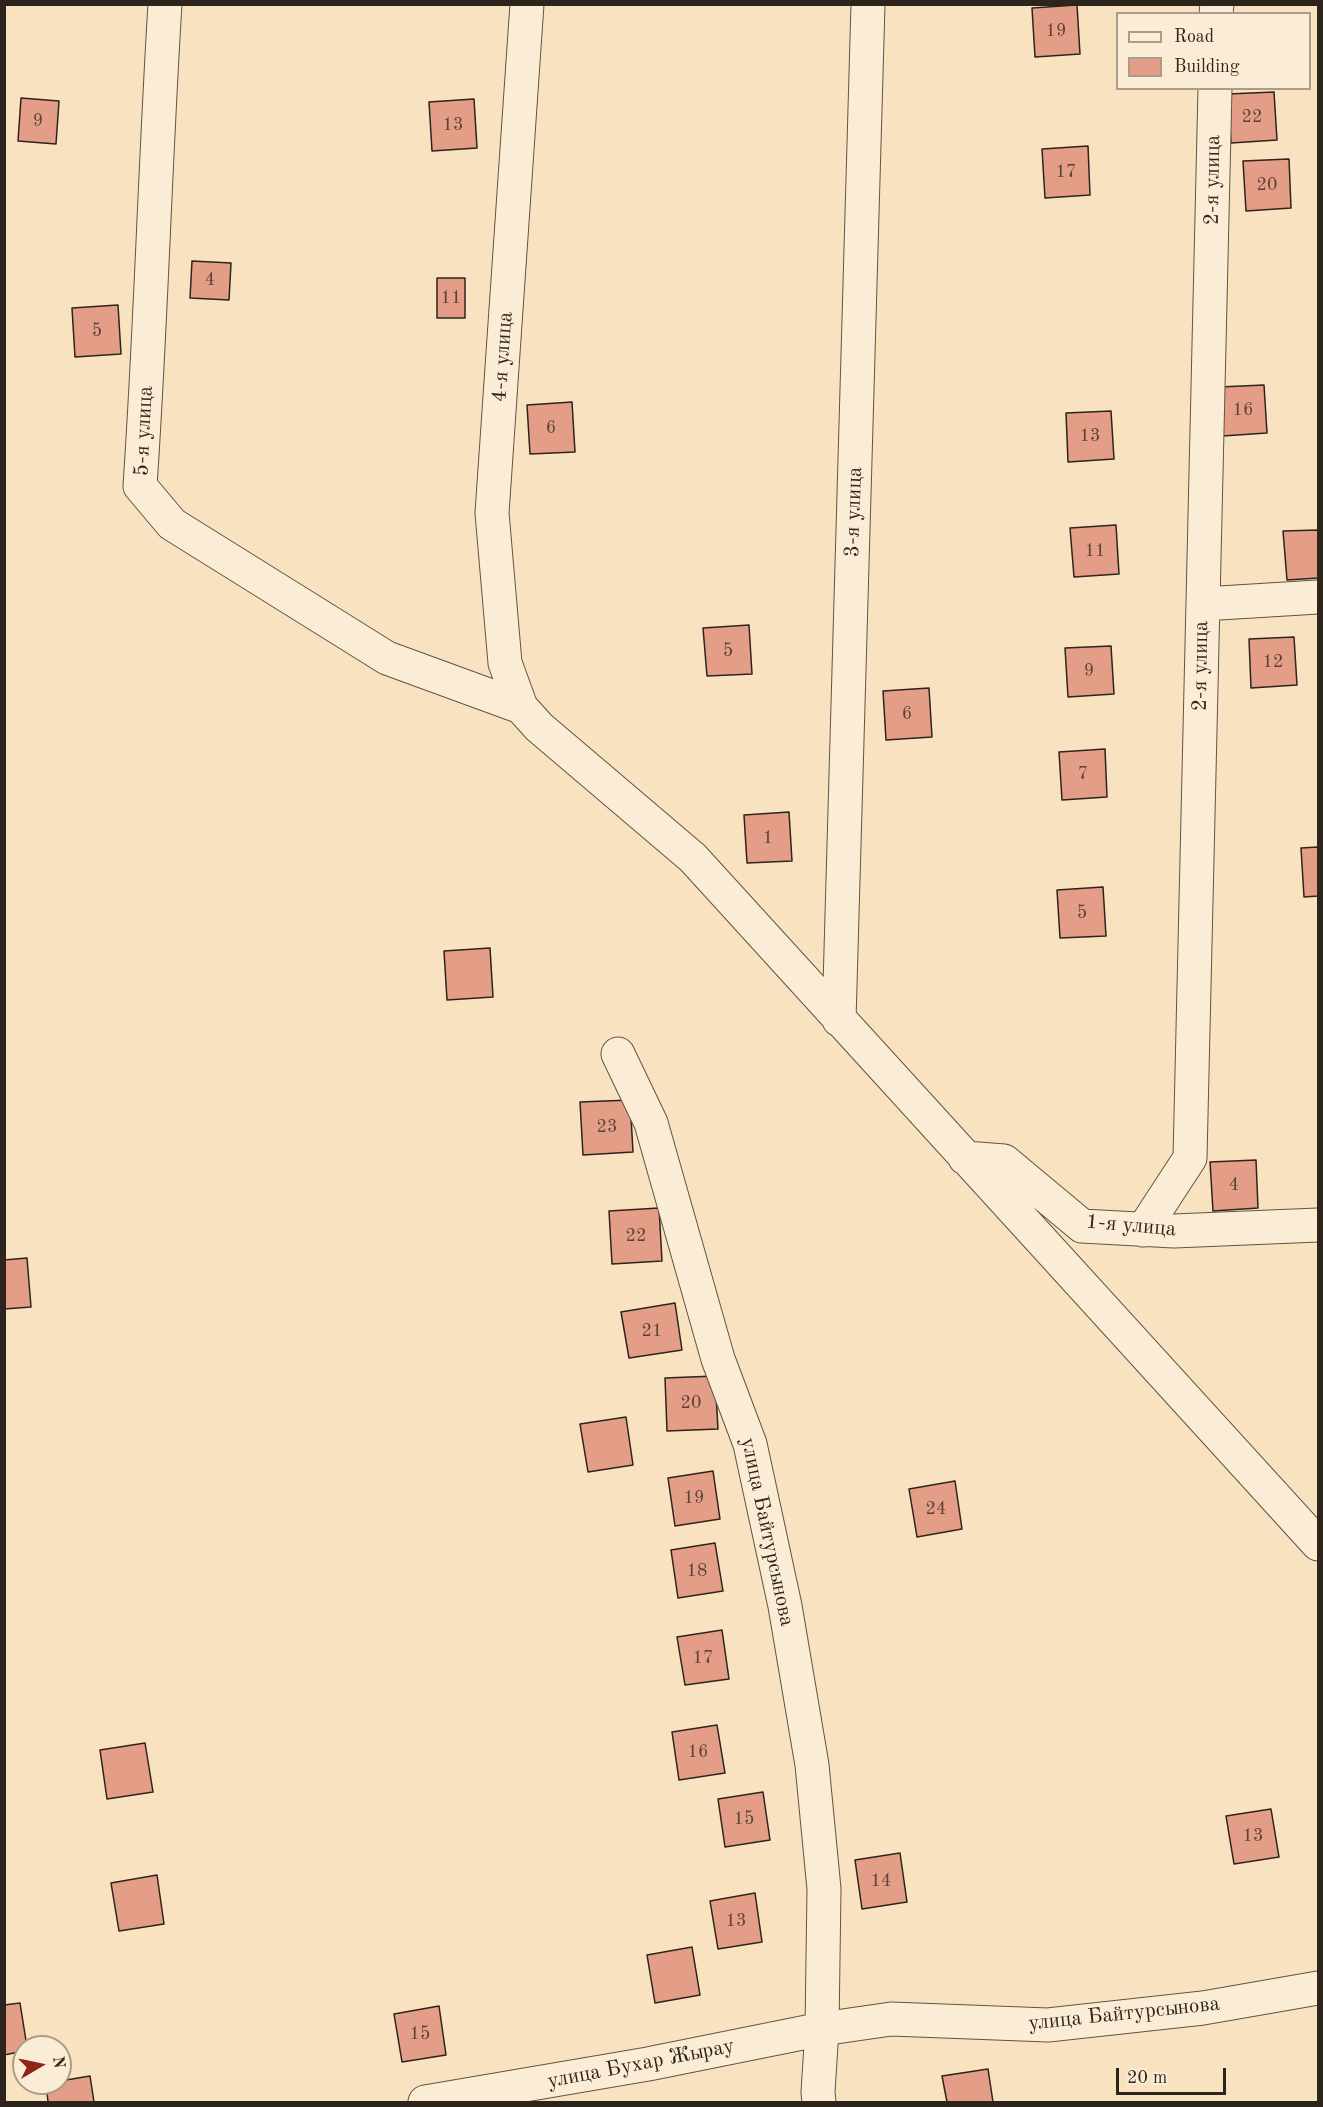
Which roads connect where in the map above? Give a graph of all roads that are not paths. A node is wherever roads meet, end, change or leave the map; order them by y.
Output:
1 (165, 4) edge
2 (527, 4) edge
3 (868, 4) edge
4 (1215, 90) edge
5 (1318, 597) edge
6 (1203, 604) junction
7 (521, 707) junction
8 (840, 1020) junction
9 (618, 1054) dead end
10 (965, 1158) junction
11 (1318, 1225) edge
12 (1143, 1230) junction
13 (1318, 1545) edge
14 (1318, 1988) edge
15 (822, 2029) junction
16 (425, 2103) edge
17 (819, 2103) edge

1 - 7 street, 5-я улица
2 - 7 street, 4-я улица
3 - 8 street, 3-я улица
4 - 6 street, 2-я улица
5 - 6 street
6 - 12 street, 2-я улица
7 - 8 street
8 - 10 street
9 - 15 street, улица Байтурсынова
10 - 12 street, 1-я улица
10 - 13 street
11 - 12 street, 1-я улица
14 - 15 street, улица Байтурсынова
15 - 16 street, улица Бухар Жырау
15 - 17 street, улица Байтурсынова

